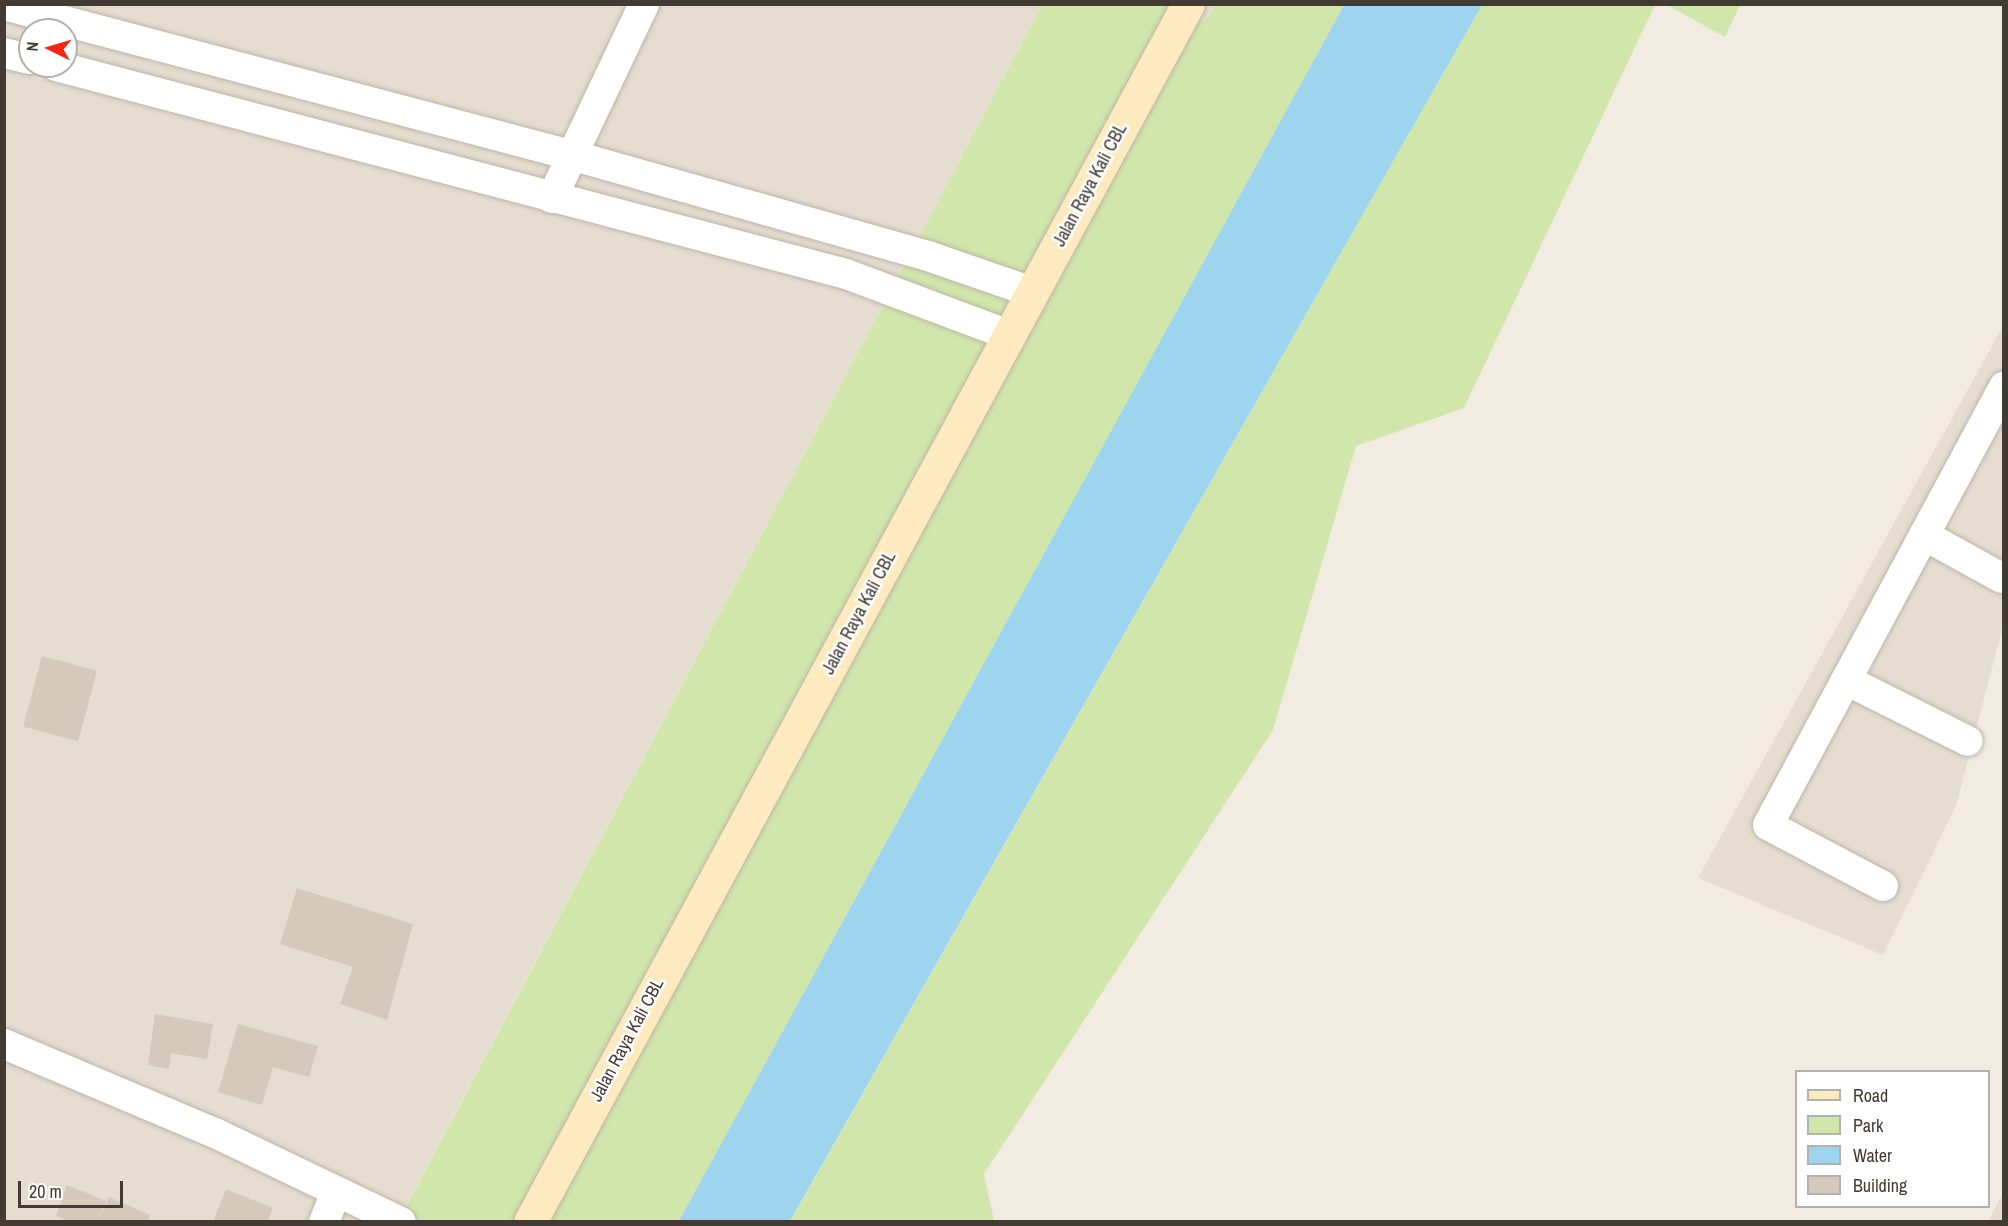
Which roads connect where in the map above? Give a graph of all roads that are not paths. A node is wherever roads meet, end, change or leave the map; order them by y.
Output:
1 (644, 4) edge
2 (1188, 4) edge
3 (4, 5) edge
4 (78, 72) edge
5 (571, 155) junction
6 (552, 198) junction
7 (1032, 292) junction
8 (1009, 335) junction
9 (2004, 387) edge
10 (1924, 535) junction
11 (2002, 578) edge
12 (1846, 680) junction
13 (1968, 741) dead end
14 (1883, 886) dead end
15 (4, 1044) edge
16 (341, 1195) junction
17 (324, 1221) edge
18 (401, 1221) edge
19 (530, 1221) edge

1 - 5 street
2 - 7 main road, Jalan Raya Kali CBL
3 - 5 street
4 - 6 street
5 - 6 street
5 - 7 street
6 - 8 street
7 - 8 main road, Jalan Raya Kali CBL
8 - 19 main road, Jalan Raya Kali CBL
9 - 10 street
10 - 11 street
10 - 12 street
12 - 13 street
12 - 14 street
15 - 16 street
16 - 17 street
16 - 18 street

